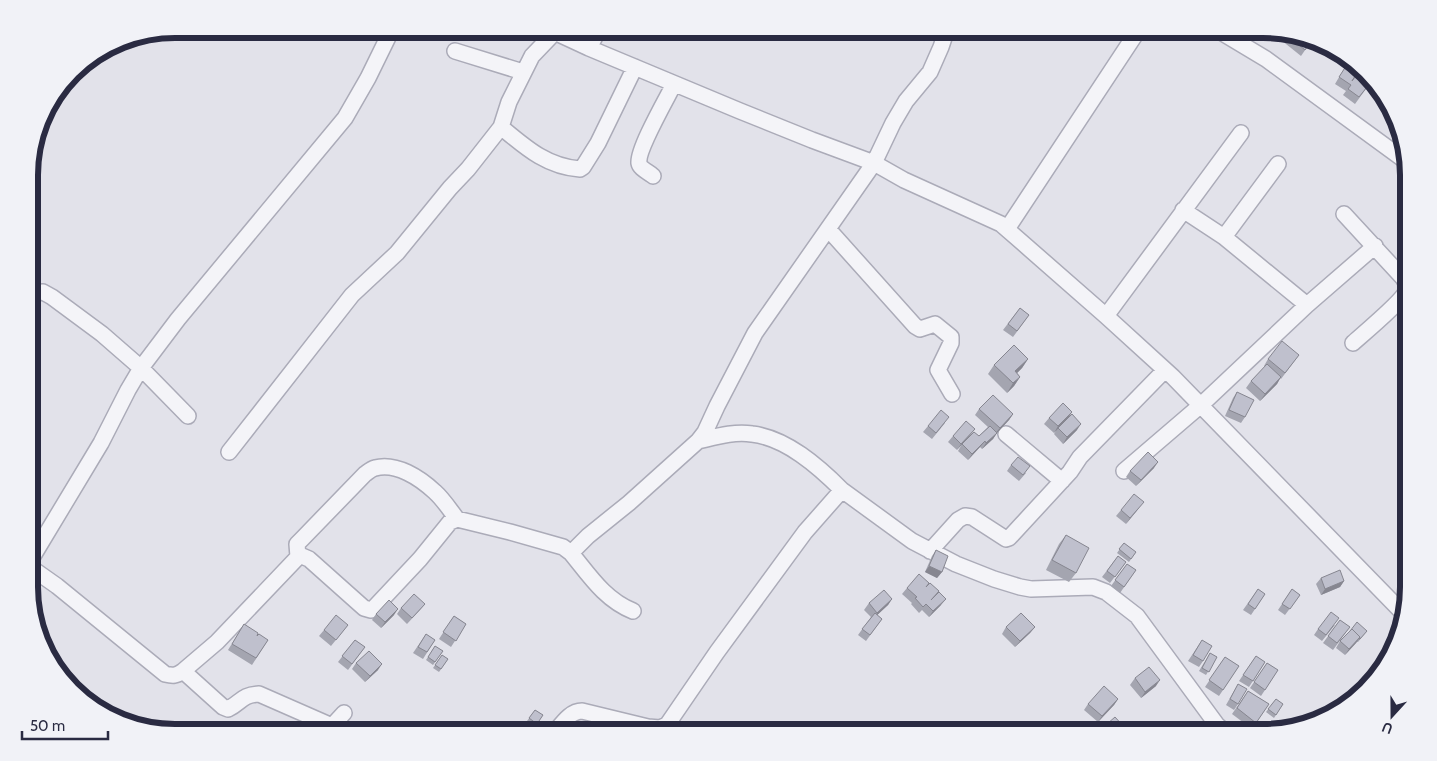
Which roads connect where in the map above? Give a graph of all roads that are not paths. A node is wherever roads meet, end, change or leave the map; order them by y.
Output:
1 (388, 38) edge
2 (546, 38) edge
3 (568, 38) edge
4 (594, 38) edge
5 (944, 38) edge
6 (1133, 38) edge
7 (1231, 38) edge
8 (589, 48) junction
9 (455, 51) dead end
10 (635, 67) junction
11 (524, 72) junction
12 (674, 84) junction
13 (501, 126) junction
14 (1241, 133) dead end
15 (1398, 155) edge
16 (874, 163) junction
17 (1278, 164) dead end
18 (653, 176) dead end
19 (1183, 210) junction
20 (1344, 214) dead end
21 (1007, 229) junction
22 (828, 230) junction
23 (1224, 237) junction
24 (1375, 246) junction
25 (1400, 275) edge
26 (38, 292) edge
27 (1400, 299) edge
28 (1307, 305) junction
29 (1106, 316) junction
30 (1353, 343) dead end
31 (141, 368) junction
32 (1165, 370) junction
33 (952, 394) dead end
34 (1200, 405) junction
35 (188, 416) dead end
36 (1006, 434) dead end
37 (698, 441) junction
38 (229, 452) dead end
39 (1124, 471) dead end
40 (1062, 481) junction
41 (842, 490) junction
42 (457, 519) junction
43 (38, 548) edge
44 (930, 551) junction
45 (571, 552) junction
46 (298, 557) junction
47 (38, 572) edge
48 (1398, 608) edge
49 (633, 611) dead end
50 (183, 671) junction
51 (344, 713) dead end
52 (1215, 723) edge
53 (320, 724) edge
54 (336, 724) edge
55 (563, 724) edge
56 (634, 724) edge
57 (668, 724) edge

1 - 31 street
2 - 11 street
3 - 8 street
4 - 8 street
5 - 16 street
6 - 21 street
7 - 15 street
8 - 10 street
9 - 11 street
10 - 12 street
10 - 13 street
11 - 13 street
12 - 16 street
12 - 18 street
13 - 38 street
14 - 19 street
16 - 21 street
16 - 22 street
17 - 23 street
19 - 23 street
19 - 29 street
20 - 24 street
21 - 29 street
22 - 33 street
22 - 37 street
23 - 28 street
24 - 25 street
24 - 28 street
26 - 31 street
27 - 30 street
28 - 34 street
29 - 32 street
31 - 35 street
31 - 43 street
32 - 34 street
32 - 40 street
34 - 39 street
34 - 48 street
36 - 40 street
37 - 41 street
37 - 45 street
40 - 44 street
41 - 44 street
41 - 57 street
42 - 45 street
42 - 46 street
42 - 46 street
44 - 52 street
45 - 49 street
46 - 50 street
47 - 50 street
50 - 53 street
51 - 54 street
55 - 56 street

